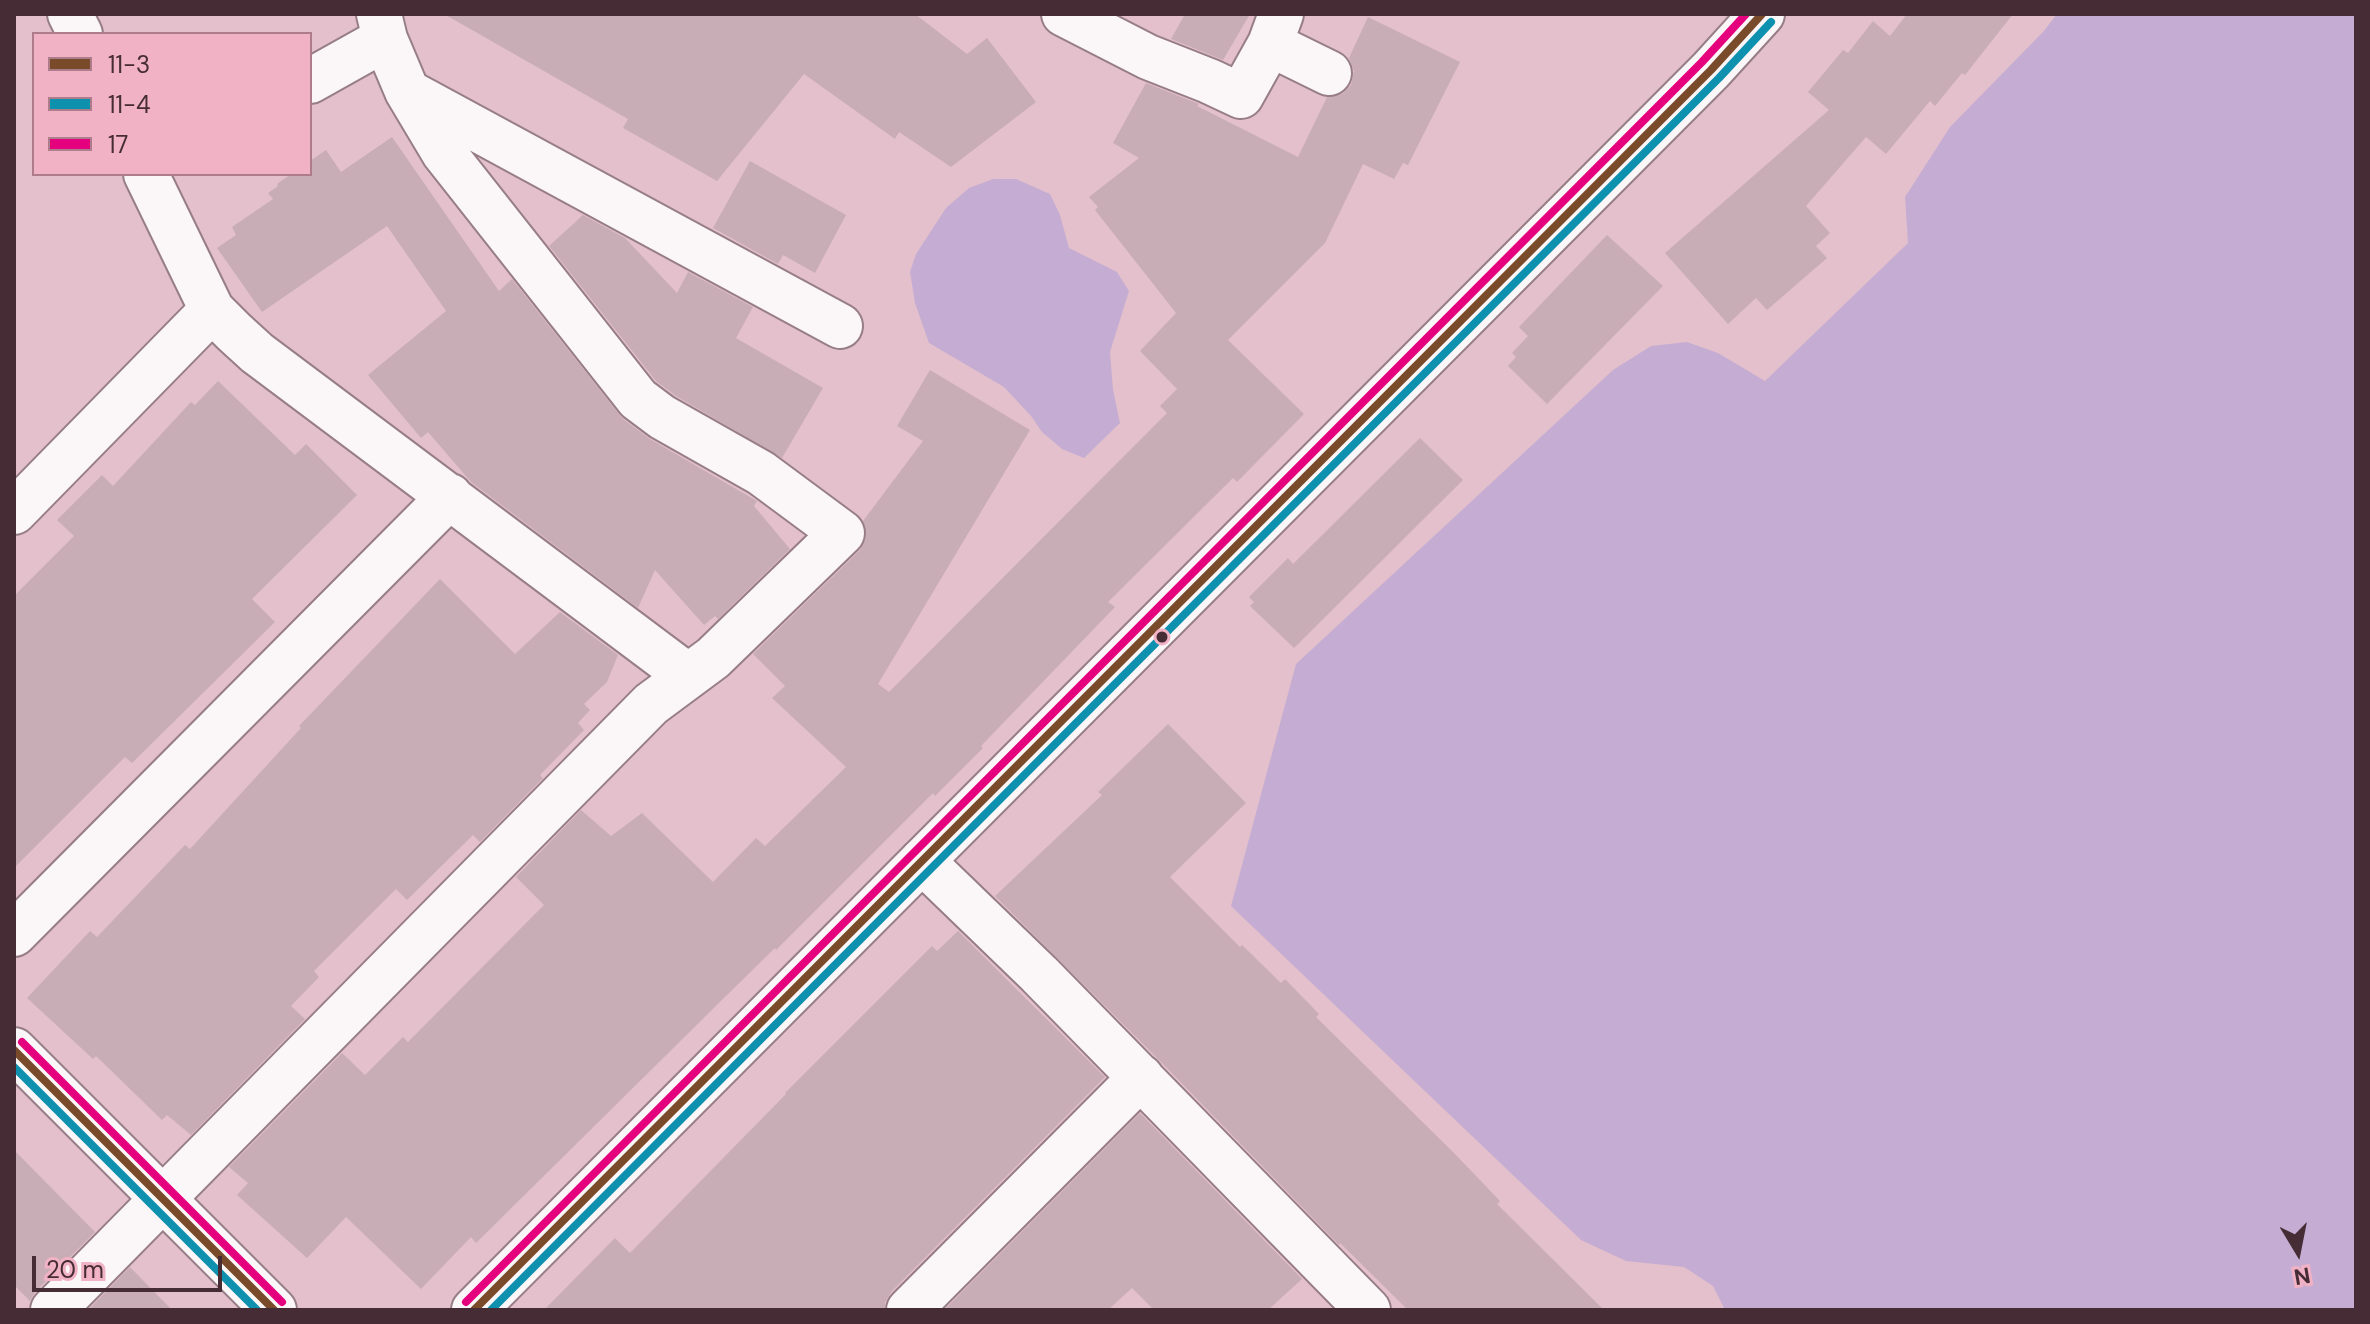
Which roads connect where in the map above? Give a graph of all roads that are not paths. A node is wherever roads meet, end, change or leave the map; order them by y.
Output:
1 (70, 14) edge
2 (1064, 14) edge
3 (1762, 14) edge
4 (382, 26) edge
5 (1275, 29) edge
6 (79, 32) edge
7 (1329, 73) dead end
8 (312, 79) edge
9 (407, 91) junction
10 (147, 176) edge
11 (212, 310) junction
12 (840, 326) dead end
13 (450, 496) junction
14 (14, 512) edge
15 (688, 676) junction
16 (922, 861) junction
17 (14, 934) edge
18 (14, 1050) edge
19 (1141, 1077) junction
20 (164, 1199) junction
21 (1354, 1305) edge
22 (53, 1310) edge
23 (274, 1310) edge
24 (474, 1310) edge
25 (909, 1310) edge

1 - 6 street
2 - 5 street
3 - 16 street
4 - 8 street
4 - 9 street
5 - 7 street
9 - 12 street
9 - 15 street
10 - 11 street
11 - 13 street
11 - 14 street
13 - 15 street
13 - 17 street
15 - 20 street
16 - 19 street
16 - 24 street
18 - 20 street
19 - 21 street
19 - 25 street
20 - 22 street
20 - 23 street

